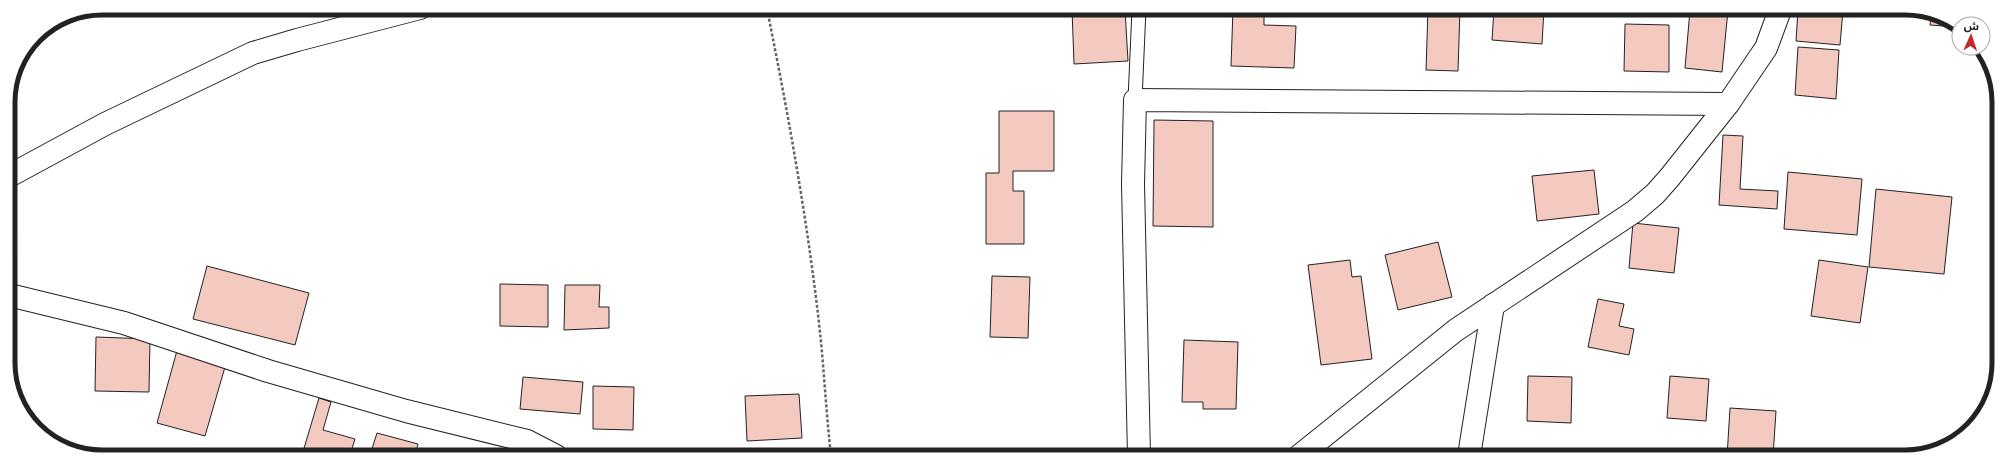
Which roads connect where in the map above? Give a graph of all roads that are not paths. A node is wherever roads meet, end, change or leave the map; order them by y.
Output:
1 (390, 15) edge
2 (1139, 15) edge
3 (1778, 15) edge
4 (1135, 100) junction
5 (1728, 104) junction
6 (15, 173) edge
7 (15, 296) edge
8 (1493, 305) junction
9 (544, 450) edge
10 (1138, 450) edge
11 (1306, 450) edge
12 (1470, 450) edge

1 - 6 street
2 - 4 lane
3 - 5 street
4 - 5 street
4 - 10 street
5 - 8 street
7 - 9 street
8 - 11 street
8 - 12 street

